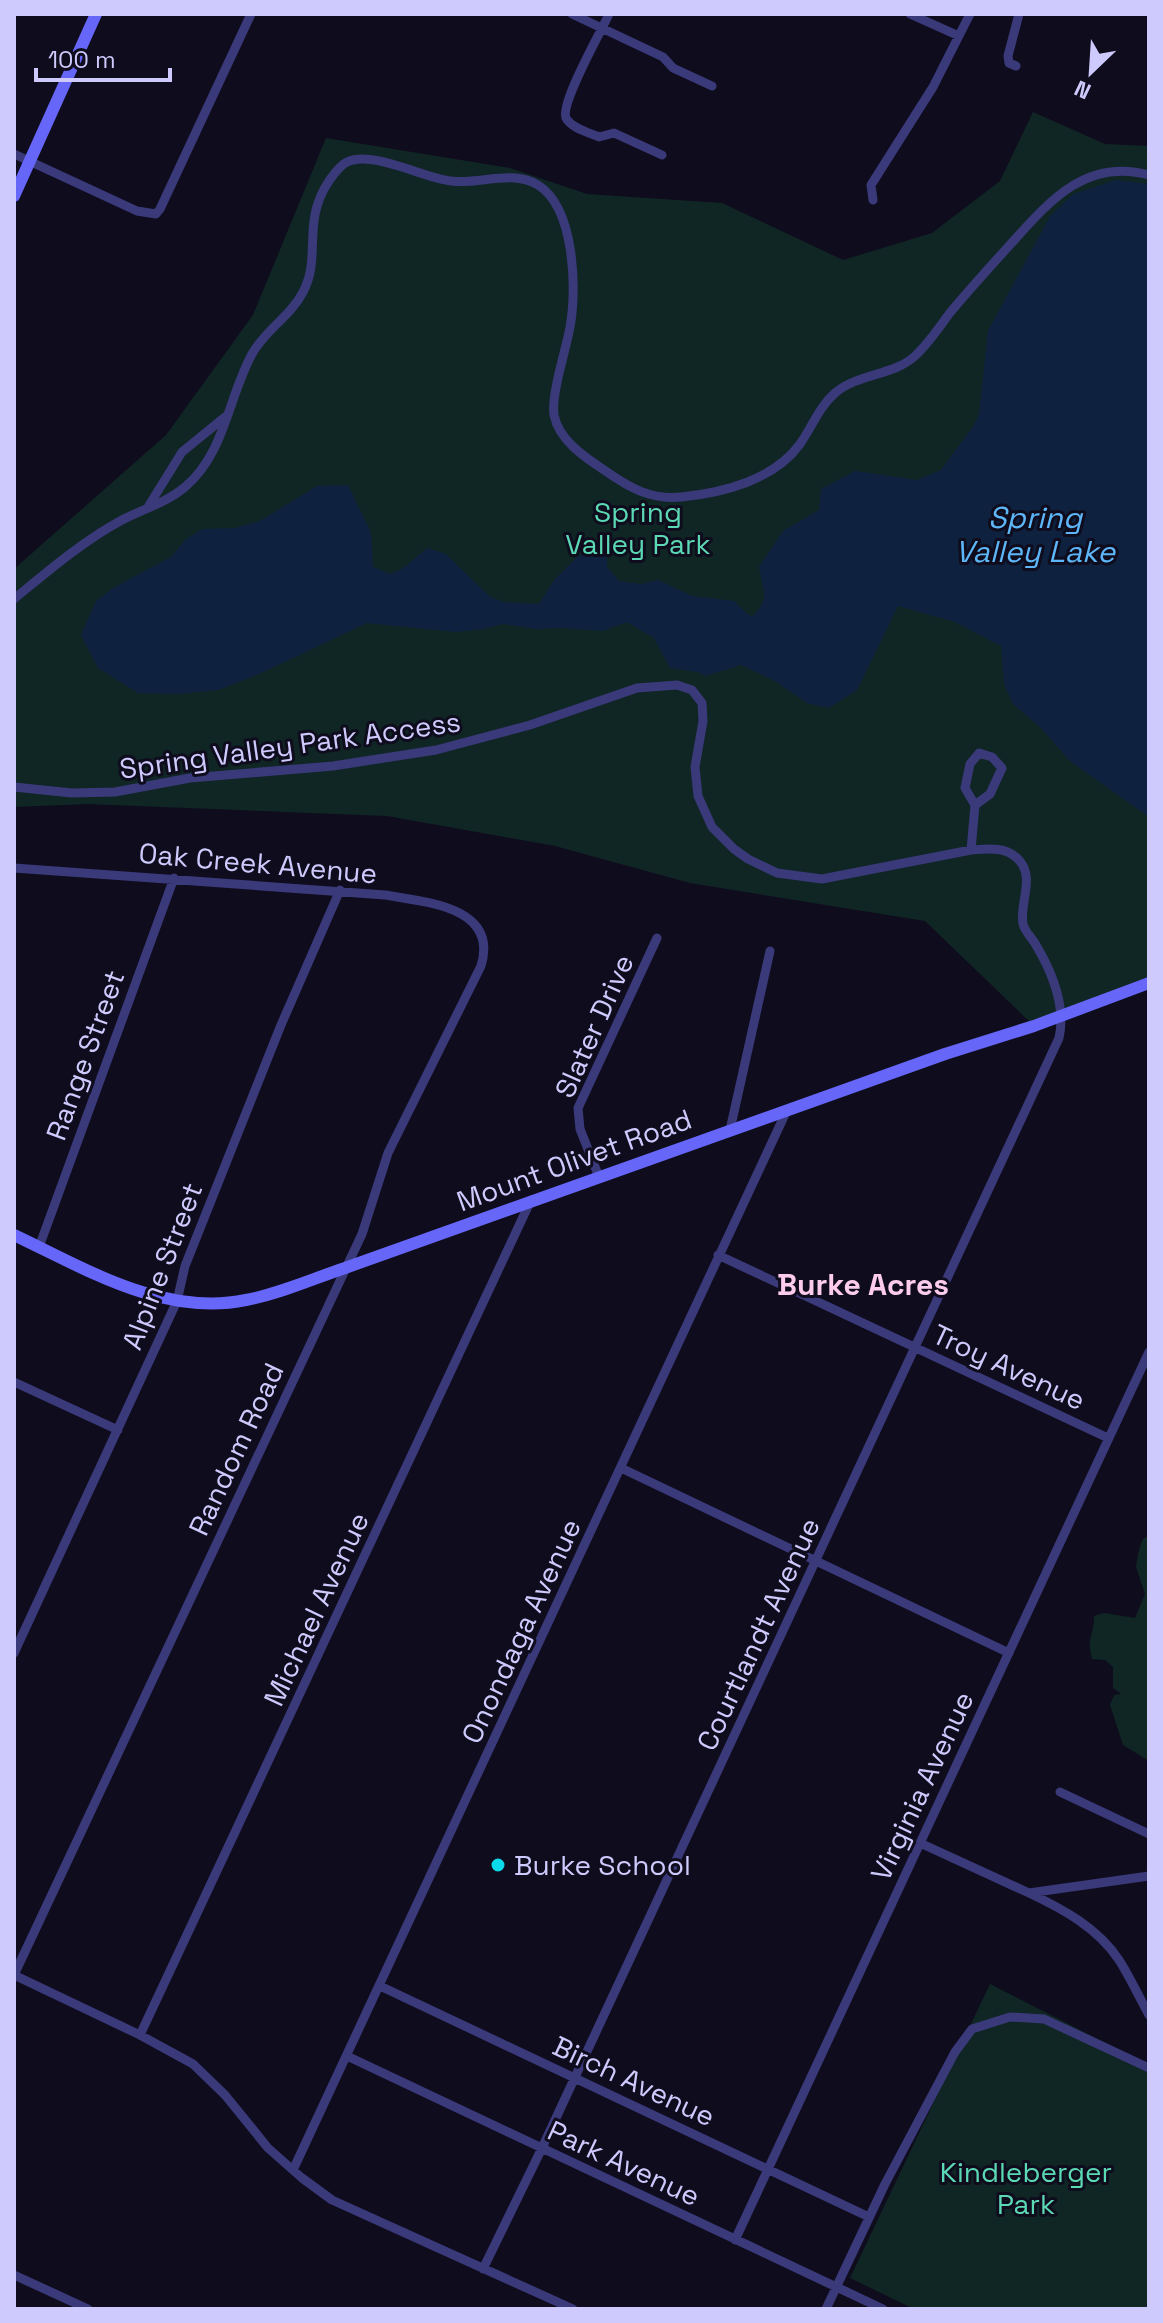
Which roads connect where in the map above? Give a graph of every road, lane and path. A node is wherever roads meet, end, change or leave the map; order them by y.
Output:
1 (96, 14) edge
2 (251, 14) edge
3 (572, 14) edge
4 (609, 14) edge
5 (910, 14) edge
6 (970, 14) edge
7 (1019, 14) edge
8 (602, 29) junction
9 (959, 36) junction
10 (1016, 66) dead end
11 (712, 86) dead end
12 (14, 154) edge
13 (662, 155) dead end
14 (30, 162) junction
15 (1149, 175) edge
16 (14, 196) edge
17 (873, 200) dead end
18 (225, 417) junction
19 (147, 508) junction
20 (14, 599) edge
21 (14, 787) edge
22 (975, 805) junction
23 (971, 850) junction
24 (14, 868) edge
25 (174, 878) junction
26 (340, 890) junction
27 (657, 938) dead end
28 (484, 939) joint
29 (770, 951) dead end
30 (1149, 983) edge
31 (1063, 1014) junction
32 (787, 1110) junction
33 (730, 1130) junction
34 (599, 1177) junction
35 (531, 1200) junction
36 (14, 1235) edge
37 (39, 1247) junction
38 (718, 1255) junction
39 (345, 1268) junction
40 (177, 1301) junction
41 (916, 1348) junction
42 (1149, 1352) edge
43 (14, 1382) edge
44 (118, 1430) junction
45 (1108, 1438) junction
46 (621, 1468) junction
47 (816, 1561) junction
48 (14, 1653) edge
49 (1009, 1653) junction
50 (1060, 1792) dead end
51 (1149, 1834) edge
52 (920, 1843) junction
53 (1149, 1876) edge
54 (1029, 1893) junction
55 (14, 1975) edge
56 (380, 1986) junction
57 (1149, 2015) edge
58 (140, 2035) junction
59 (347, 2056) junction
60 (1149, 2068) edge
61 (574, 2077) junction
62 (542, 2148) junction
63 (768, 2169) junction
64 (293, 2170) junction
65 (869, 2217) junction
66 (735, 2240) junction
67 (483, 2269) junction
68 (14, 2275) edge
69 (836, 2287) junction
70 (88, 2309) edge
71 (573, 2309) edge
72 (826, 2309) edge
73 (883, 2309) edge

1 - 14 street
2 - 14 street
3 - 8 street
4 - 8 street
5 - 9 street
6 - 9 street
7 - 10 street
8 - 11 street
8 - 13 street
9 - 17 street
12 - 14 street
14 - 16 street
15 - 18 street
18 - 19 street
18 - 19 street
19 - 20 street
21 - 23 street, Spring Valley Park Access
22 - 22 street
22 - 23 street
23 - 31 street, Spring Valley Park Access
24 - 25 street, Oak Creek Avenue
25 - 26 street, Oak Creek Avenue
25 - 37 street, Range Street
26 - 28 street, Oak Creek Avenue
26 - 40 street, Alpine Street
27 - 34 street, Slater Drive
28 - 39 street, Random Road
29 - 33 street
30 - 31 street, Mount Olivet Road
31 - 32 street, Mount Olivet Road
31 - 41 street, Courtlandt Avenue
32 - 33 street, Mount Olivet Road
32 - 38 street, Onondaga Avenue
33 - 34 street, Mount Olivet Road
34 - 35 street, Mount Olivet Road
35 - 39 street, Mount Olivet Road
35 - 58 street, Michael Avenue
36 - 37 street, Mount Olivet Road
37 - 40 street, Mount Olivet Road
38 - 41 street, Troy Avenue
38 - 46 street, Onondaga Avenue
39 - 40 street, Mount Olivet Road
39 - 55 street, Random Road
40 - 44 street, Alpine Street
41 - 45 street, Troy Avenue
41 - 47 street, Courtlandt Avenue
42 - 45 street, Virginia Avenue
43 - 44 street
44 - 48 street, Alpine Street
45 - 49 street, Virginia Avenue
46 - 47 street
46 - 56 street, Onondaga Avenue
47 - 49 street
47 - 61 street, Courtlandt Avenue
49 - 52 street, Virginia Avenue
50 - 51 street
52 - 54 street
52 - 63 street, Virginia Avenue
53 - 54 street
54 - 57 street
55 - 58 street
56 - 59 street, Onondaga Avenue
56 - 61 street, Birch Avenue
58 - 64 street
59 - 62 street, Park Avenue
59 - 64 street, Onondaga Avenue
60 - 65 street
61 - 62 street, Courtlandt Avenue
61 - 63 street, Birch Avenue
62 - 66 street, Park Avenue
62 - 67 street, Courtlandt Avenue
63 - 65 street, Birch Avenue
63 - 66 street, Virginia Avenue
64 - 67 street
65 - 69 street
66 - 69 street, Park Avenue
67 - 71 street
68 - 70 street
69 - 72 street
69 - 73 street, Park Avenue

